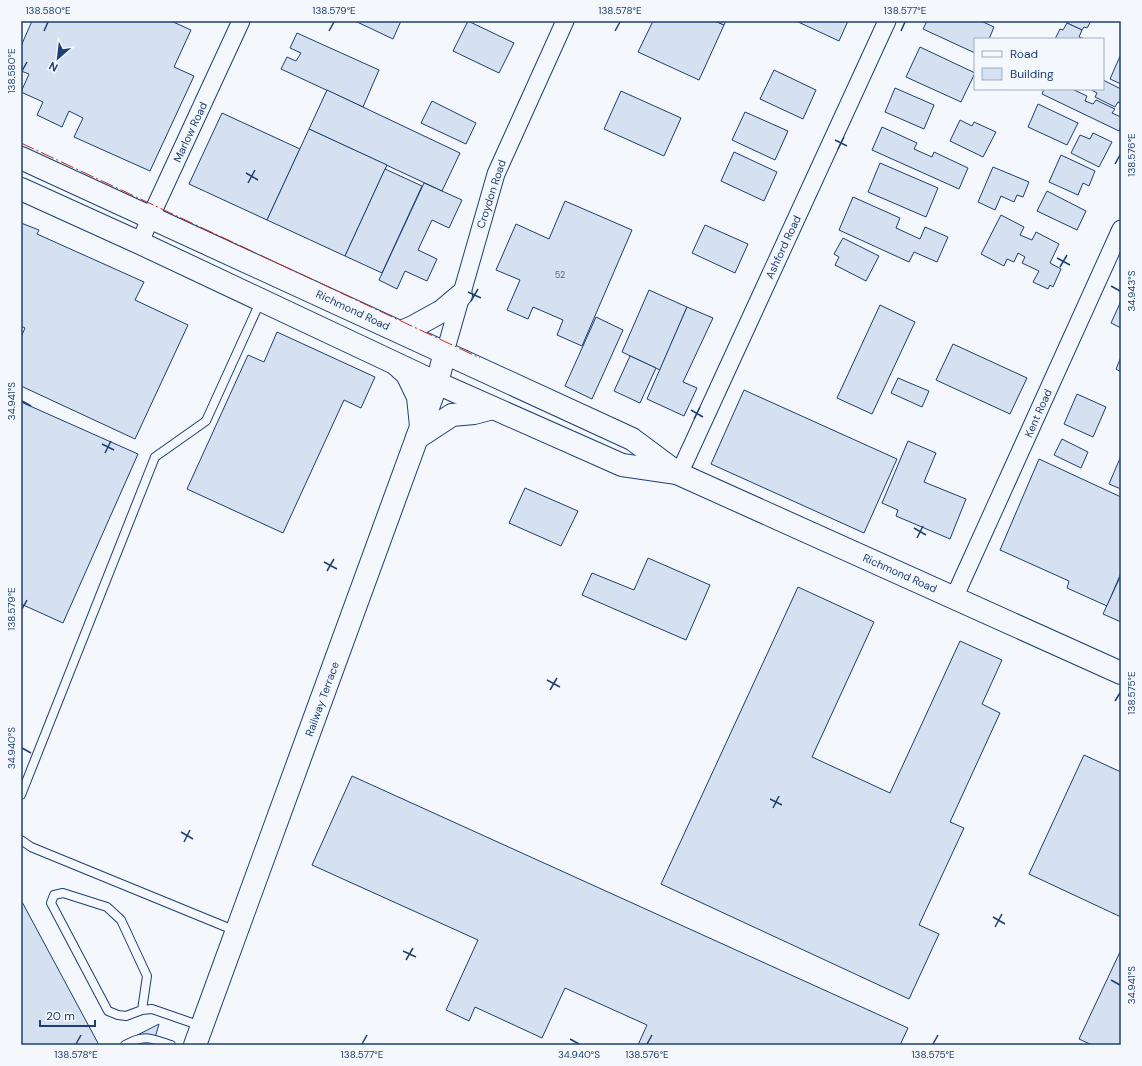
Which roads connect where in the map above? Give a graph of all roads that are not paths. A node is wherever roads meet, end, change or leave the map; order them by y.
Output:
1 (241, 21) edge
2 (565, 21) edge
3 (887, 21) edge
4 (21, 158) edge
5 (21, 188) edge
6 (150, 218) junction
7 (1121, 229) edge
8 (140, 243) junction
9 (461, 295) junction
10 (261, 300) junction
11 (401, 332) junction
12 (445, 352) junction
13 (395, 363) junction
14 (437, 383) junction
15 (493, 408) junction
16 (419, 432) junction
17 (679, 474) junction
18 (954, 598) junction
19 (1121, 673) edge
20 (21, 795) edge
21 (21, 840) edge
22 (237, 932) junction
23 (142, 1010) junction
24 (198, 1035) edge
25 (125, 1045) edge
26 (171, 1045) edge

1 - 6 street, Marlow Road
2 - 9 street, Croydon Road
3 - 17 street, Ashford Road
4 - 6 main road, Richmond Road
5 - 8 main road, Richmond Road
6 - 8 street, Marlow Road
6 - 11 main road, Richmond Road
7 - 18 street, Kent Road
8 - 10 main road, Richmond Road
9 - 11 main road
9 - 12 street, Croydon Road
10 - 13 main road, Richmond Road
10 - 20 lane
11 - 12 main road, Richmond Road
12 - 14 main road, Railway Terrace
12 - 17 main road, Richmond Road
13 - 14 main road, Richmond Road
13 - 16 main road
14 - 15 main road, Richmond Road
14 - 16 main road, Railway Terrace
15 - 16 main road
15 - 17 main road, Richmond Road
16 - 22 main road, Railway Terrace
17 - 18 main road, Richmond Road
18 - 19 main road, Richmond Road
21 - 22 lane
22 - 24 main road, Railway Terrace
23 - 23 lane
23 - 24 lane
25 - 26 lane

